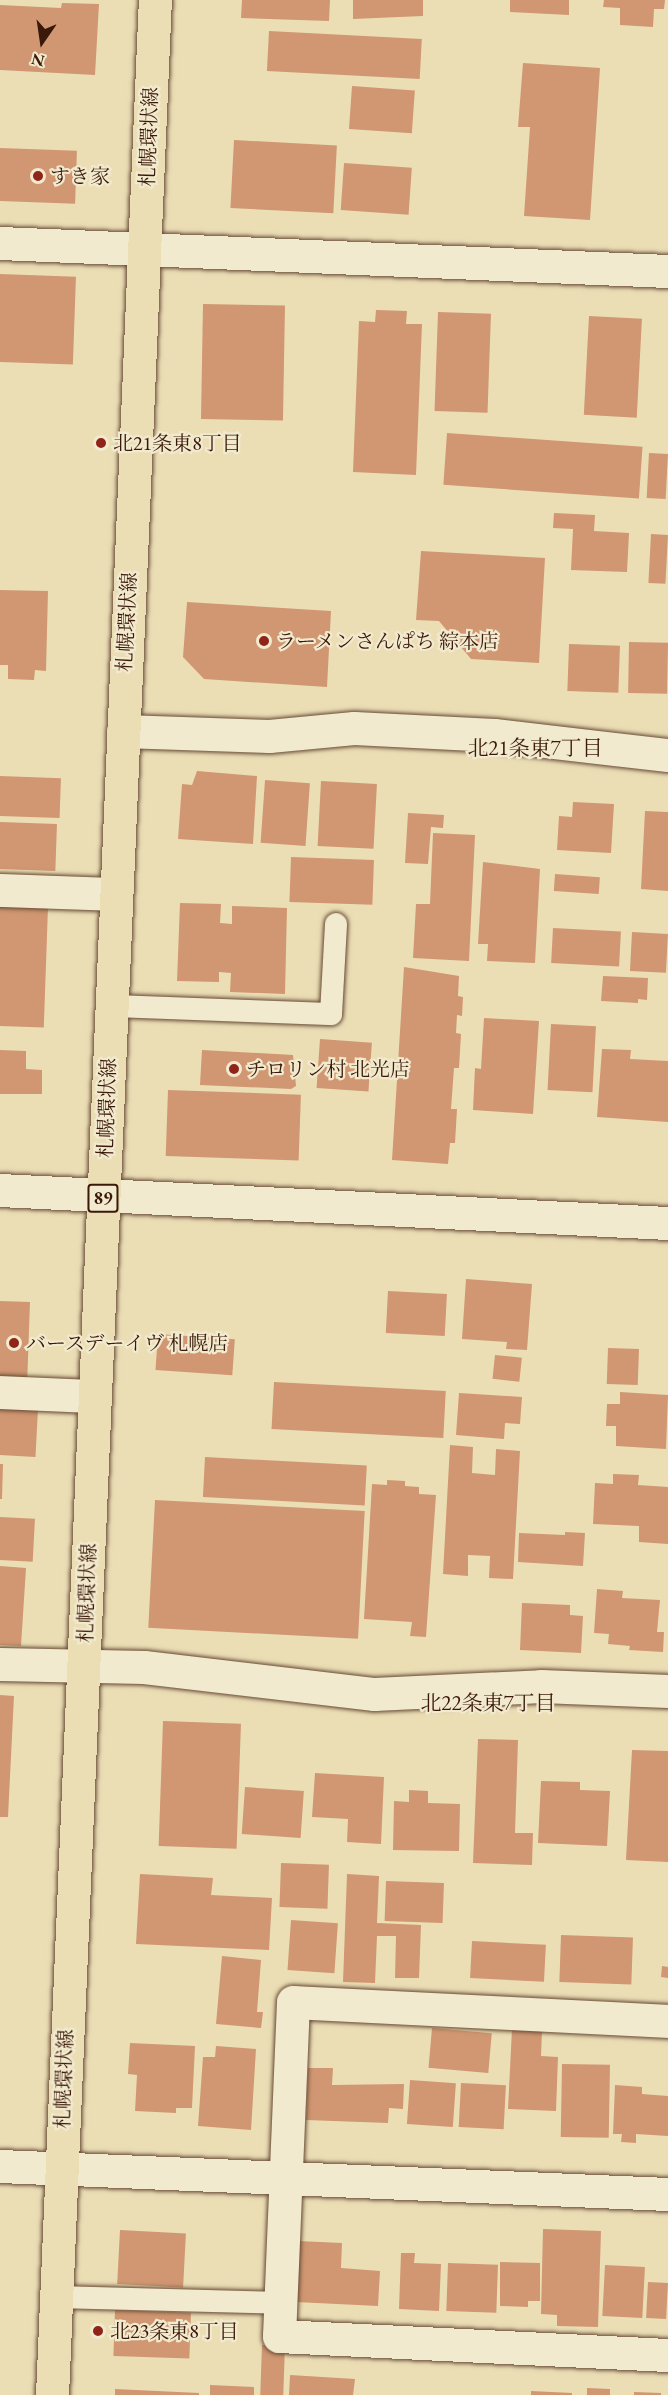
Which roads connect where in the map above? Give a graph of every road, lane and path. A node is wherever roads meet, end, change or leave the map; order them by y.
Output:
1 (155, 0) edge
2 (0, 243) edge
3 (144, 249) junction
4 (668, 272) edge
5 (123, 731) junction
6 (668, 755) edge
7 (0, 890) edge
8 (116, 894) junction
9 (336, 924) dead end
10 (112, 1006) junction
11 (0, 1190) edge
12 (104, 1194) junction
13 (668, 1223) edge
14 (0, 1392) edge
15 (92, 1396) junction
16 (0, 1665) edge
17 (85, 1668) junction
18 (668, 1691) edge
19 (668, 2021) edge
20 (0, 2166) edge
21 (61, 2170) junction
22 (286, 2180) junction
23 (668, 2194) edge
24 (57, 2297) junction
25 (280, 2303) junction
26 (668, 2355) edge
27 (52, 2395) edge

1 - 3 main road, 札幌環状線 / 89
2 - 3 street
3 - 4 street
3 - 5 main road, 札幌環状線 / 89
5 - 6 street
5 - 8 main road, 札幌環状線 / 89
7 - 8 street
8 - 10 main road, 札幌環状線 / 89
9 - 10 lane
10 - 12 main road, 札幌環状線 / 89
11 - 12 street
12 - 13 street
12 - 15 main road, 札幌環状線 / 89
14 - 15 street
15 - 17 main road, 札幌環状線 / 89
16 - 17 street
17 - 18 street
17 - 21 main road, 札幌環状線 / 89
19 - 22 street
20 - 21 street
21 - 22 street
21 - 24 main road, 札幌環状線 / 89
22 - 23 street
22 - 25 street
24 - 25 lane
24 - 27 main road, 札幌環状線 / 89
25 - 26 street

